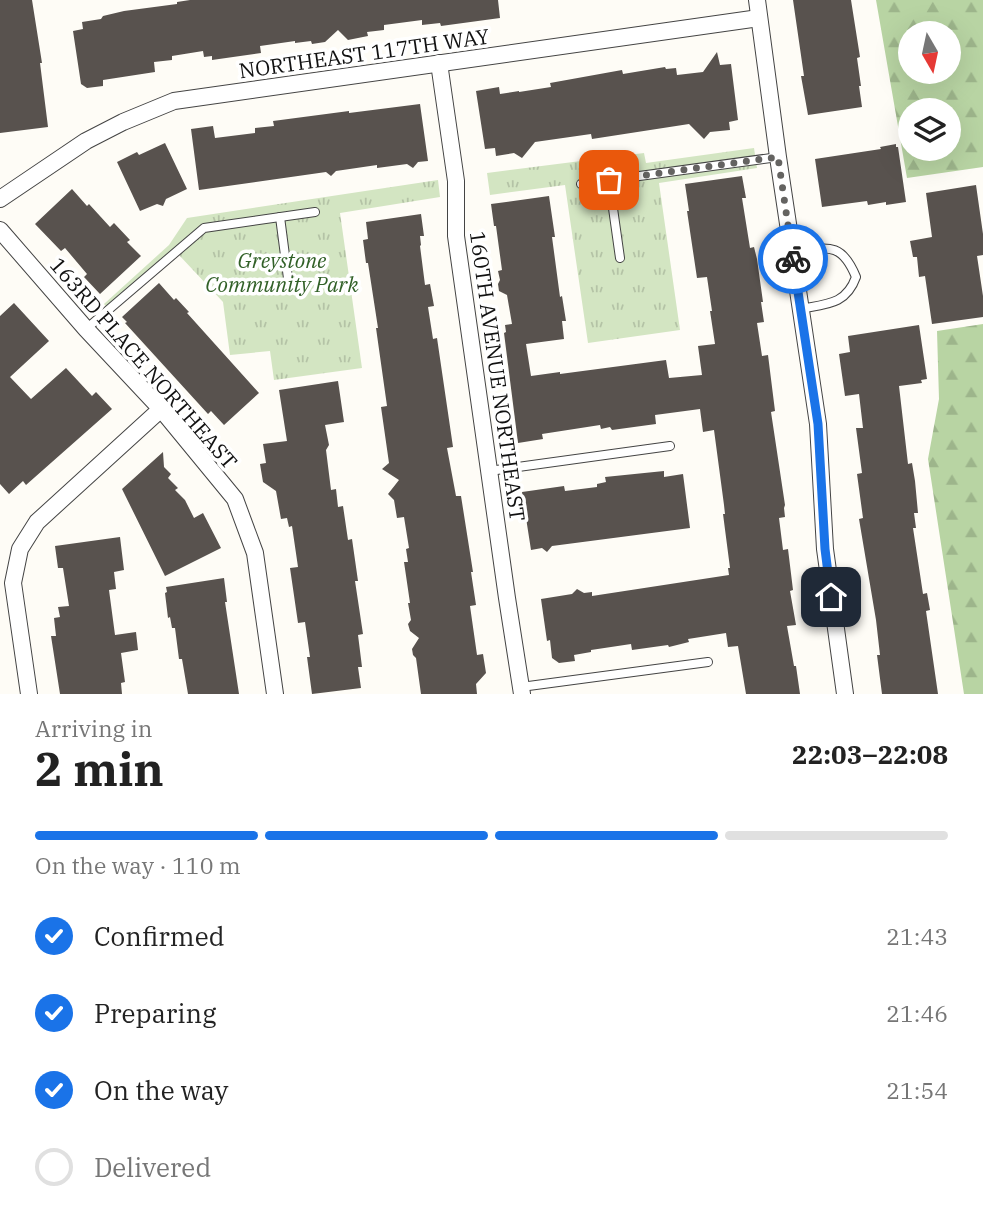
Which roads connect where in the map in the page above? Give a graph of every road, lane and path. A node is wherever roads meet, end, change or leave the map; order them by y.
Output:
1 (757, 0) edge
2 (759, 18) junction
3 (439, 63) junction
4 (778, 157) junction
5 (609, 180) junction
6 (581, 184) dead end
7 (0, 199) edge
8 (315, 212) dead end
9 (280, 217) junction
10 (0, 230) edge
11 (792, 253) junction
12 (620, 258) dead end
13 (289, 286) dead end
14 (800, 309) junction
15 (86, 329) junction
16 (161, 409) junction
17 (670, 446) dead end
18 (489, 471) junction
19 (708, 662) dead end
20 (522, 691) edge
21 (29, 694) edge
22 (275, 694) edge
23 (845, 694) edge

1 - 2 street
2 - 3 street, NORTHEAST 117TH WAY
2 - 4 street
3 - 7 street, NORTHEAST 117TH WAY
3 - 18 street, 160TH AVENUE NORTHEAST
4 - 5 lane
4 - 11 street
5 - 6 lane
5 - 12 lane
8 - 9 lane
9 - 13 lane
9 - 15 lane
10 - 15 street, 163RD PLACE NORTHEAST
11 - 14 street
11 - 14 lane
14 - 23 street
15 - 16 street, 163RD PLACE NORTHEAST
16 - 21 street
16 - 22 street, 163RD PLACE NORTHEAST
17 - 18 lane
18 - 20 street, 160TH AVENUE NORTHEAST
19 - 20 lane

